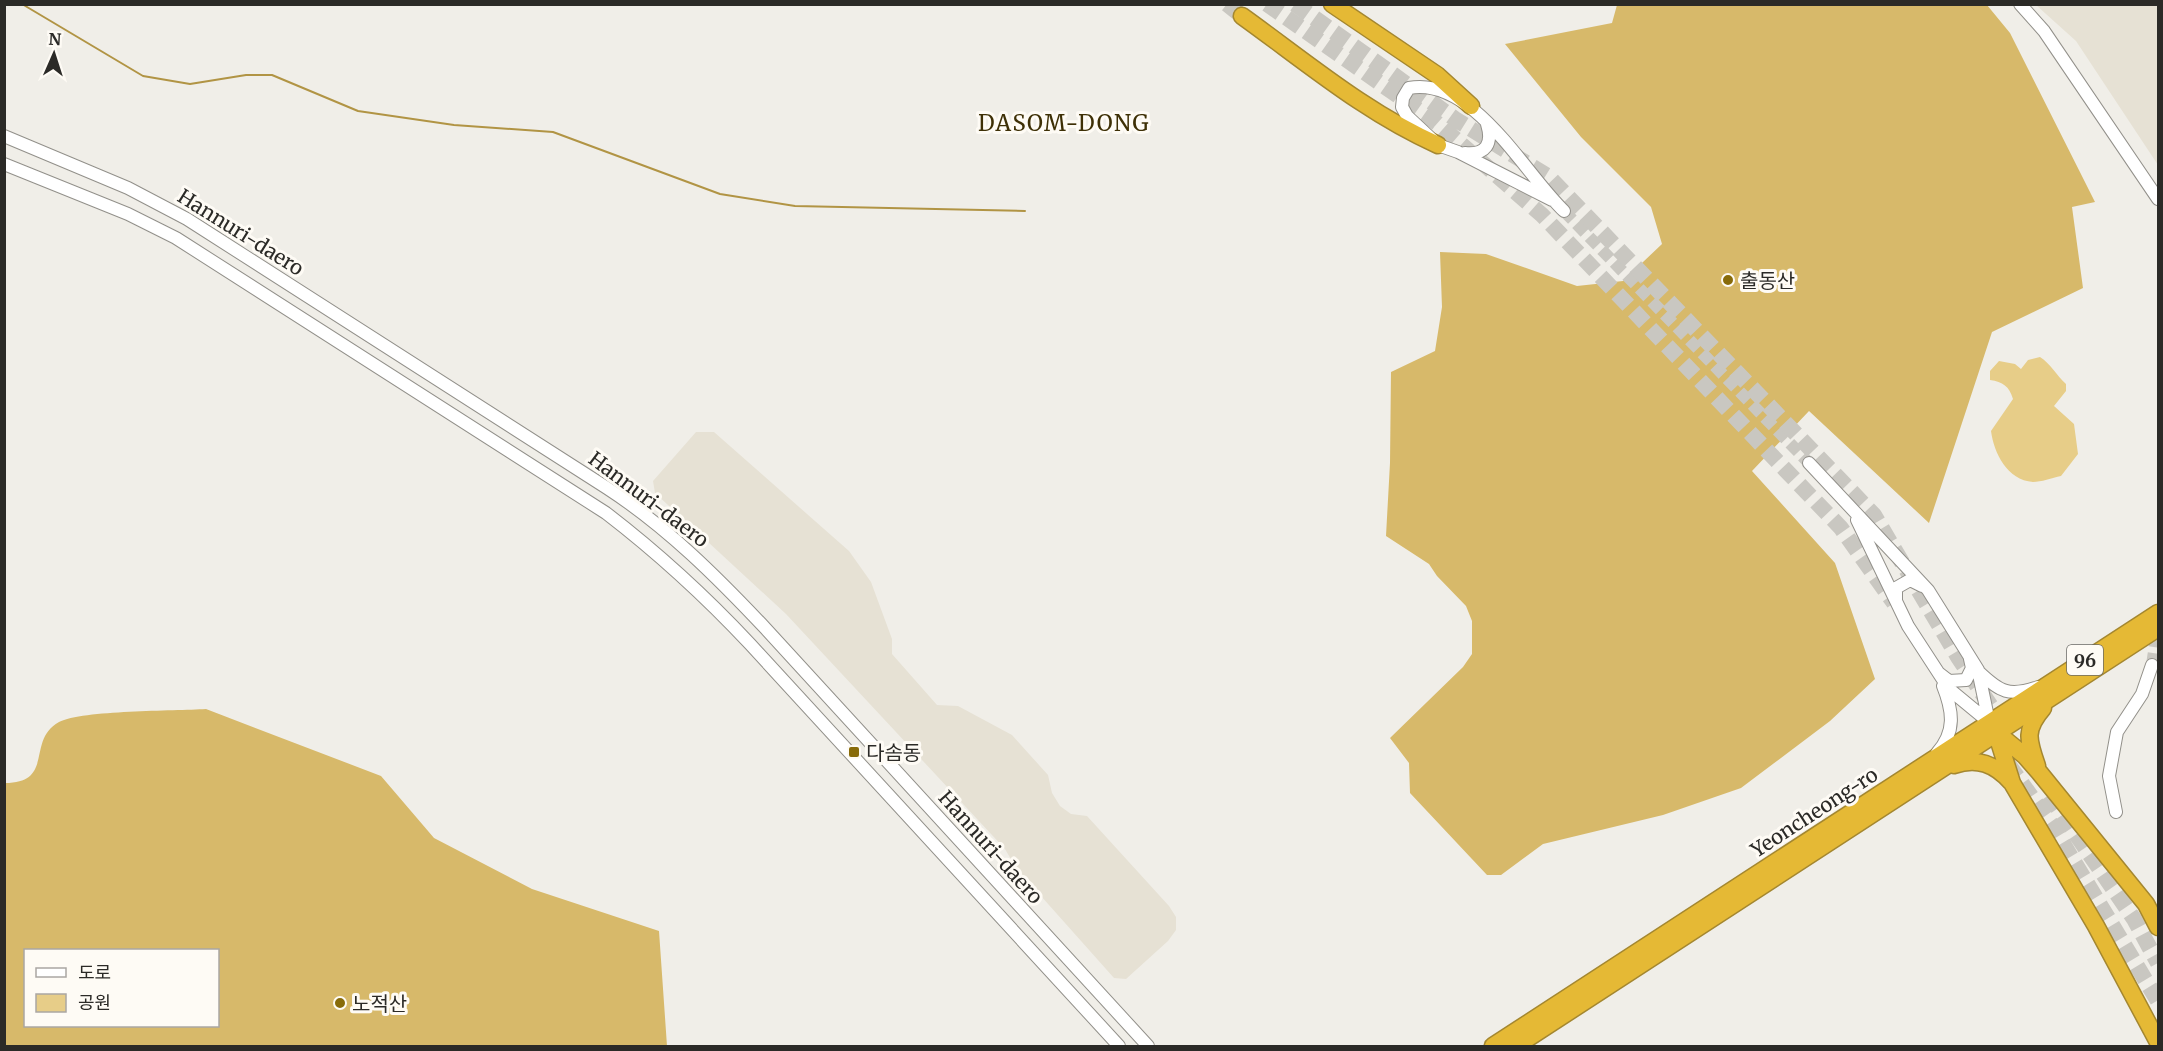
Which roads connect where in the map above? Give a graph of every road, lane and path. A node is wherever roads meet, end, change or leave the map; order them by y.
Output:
1 (1332, 4) edge
2 (2020, 4) edge
3 (1242, 16) tunnel mouth
4 (1471, 106) junction
5 (1486, 123) junction
6 (4, 136) edge
7 (1438, 146) junction
8 (1458, 152) junction
9 (4, 164) edge
10 (2158, 199) edge
11 (1552, 200) junction
12 (1564, 211) tunnel mouth
13 (1809, 463) tunnel mouth
14 (1854, 514) junction
15 (1928, 590) junction
16 (1898, 606) junction
17 (2158, 613) edge
18 (2158, 628) edge
19 (1970, 657) junction
20 (2152, 664) dead end
21 (1977, 670) junction
22 (1939, 674) junction
23 (2054, 688) junction
24 (1993, 727) junction
25 (1931, 768) junction
26 (2043, 778) junction
27 (2012, 783) junction
28 (2023, 802) junction
29 (2116, 812) dead end
30 (2158, 927) edge
31 (2158, 1042) edge
32 (1119, 1047) edge
33 (1148, 1047) edge
34 (1493, 1047) edge
35 (1516, 1047) edge

1 - 4 highway
2 - 10 street
3 - 7 highway
4 - 5 street
4 - 7 street
5 - 8 street
5 - 11 street
6 - 33 street, Hannuri-daero
7 - 8 street
8 - 11 street
9 - 32 street, Hannuri-daero
11 - 12 street
13 - 14 street
14 - 15 street
14 - 16 street
15 - 16 street
15 - 19 street
16 - 22 street
17 - 23 highway, Yeoncheong-ro / 96
18 - 23 highway, Yeoncheong-ro / 96
19 - 21 street
19 - 22 street
20 - 29 street
21 - 23 street
21 - 24 street
22 - 24 street
22 - 25 street
23 - 24 highway, Yeoncheong-ro / 96
23 - 26 highway
24 - 25 highway, Yeoncheong-ro
24 - 26 highway
24 - 27 highway
25 - 27 highway
25 - 34 highway, Yeoncheong-ro
25 - 35 highway, Yeoncheong-ro
26 - 28 highway
26 - 30 highway
27 - 28 highway
28 - 31 highway

